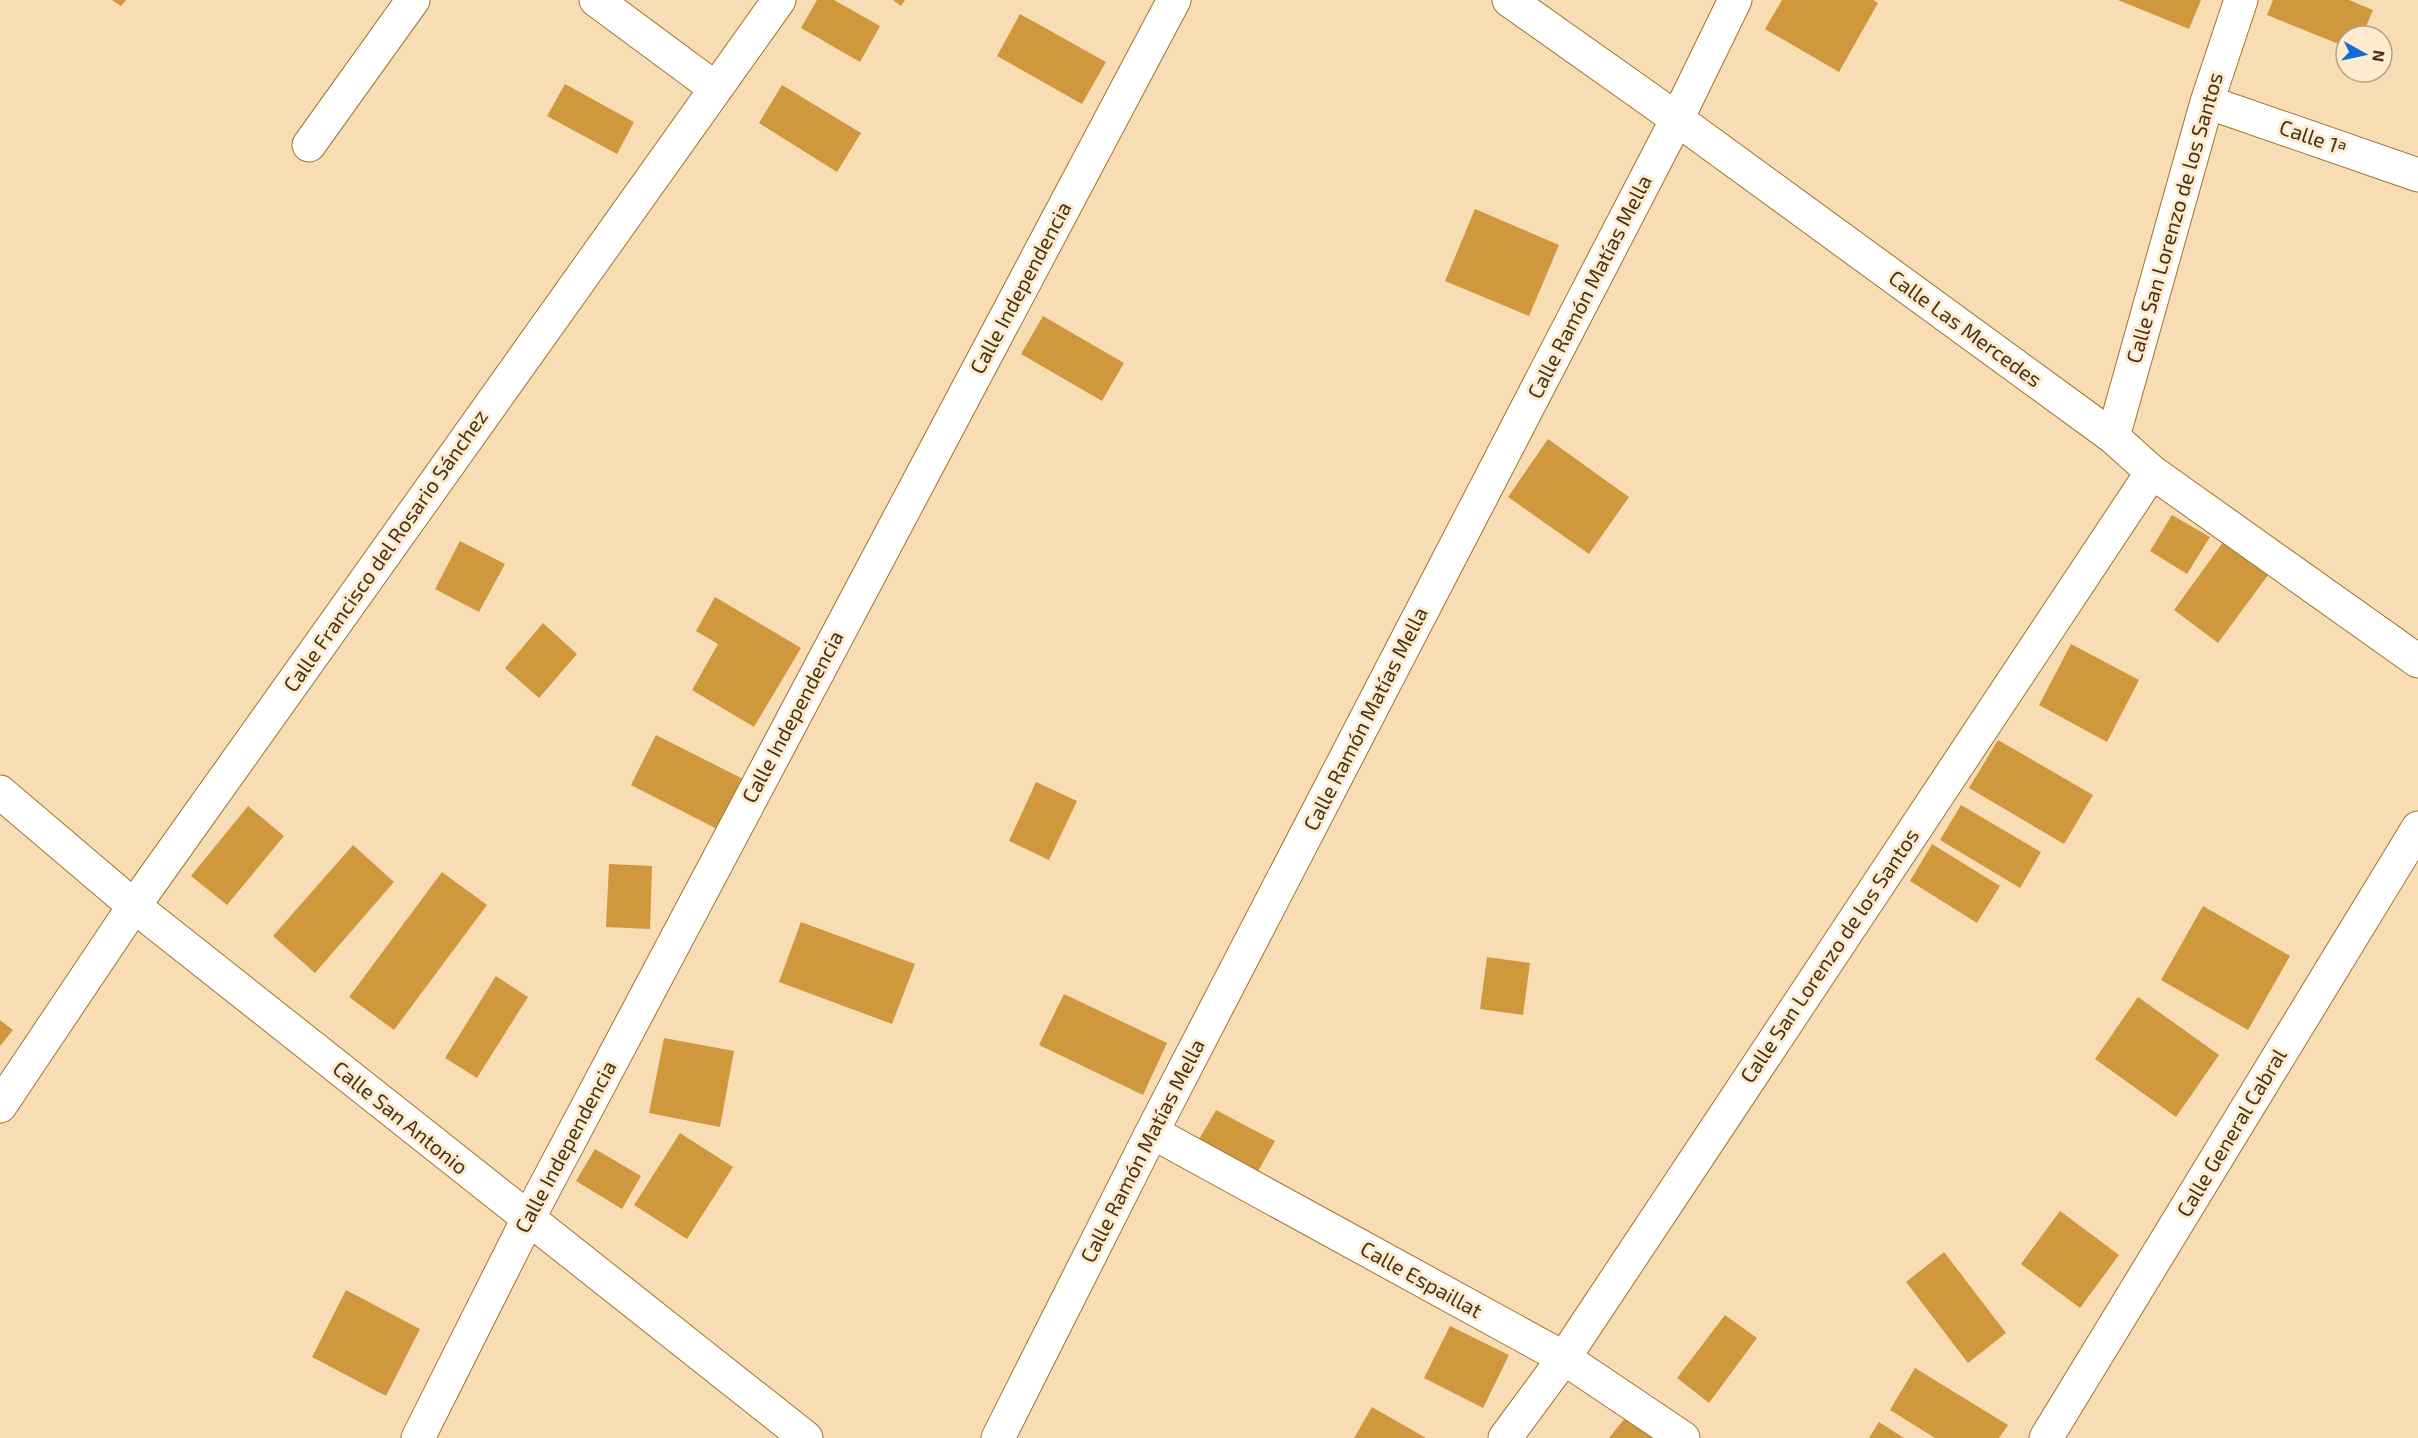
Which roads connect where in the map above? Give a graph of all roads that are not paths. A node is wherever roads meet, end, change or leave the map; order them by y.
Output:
1 (413, 0) edge
2 (596, 0) edge
3 (779, 0) edge
4 (1174, 0) edge
5 (1509, 0) edge
6 (1735, 0) edge
7 (2241, 0) edge
8 (715, 88) junction
9 (2207, 102) junction
10 (1677, 119) junction
11 (309, 145) dead end
12 (2418, 175) edge
13 (2113, 437) junction
14 (2152, 472) junction
15 (2418, 661) edge
16 (0, 792) edge
17 (2418, 828) edge
18 (134, 906) junction
19 (0, 1106) edge
20 (1152, 1132) junction
21 (528, 1219) junction
22 (1564, 1358) junction
23 (418, 1438) edge
24 (806, 1438) edge
25 (998, 1438) edge
26 (1505, 1438) edge
27 (1683, 1438) edge
28 (2046, 1438) edge

1 - 11 street
2 - 8 street
3 - 8 street, Calle Francisco del Rosario Sánchez
4 - 21 street, Calle Independencia
5 - 10 street, Calle Las Mercedes
6 - 10 street, Calle Ramón Matías Mella
7 - 9 street, Calle San Lorenzo de los Santos
8 - 18 street, Calle Francisco del Rosario Sánchez
9 - 12 street, Calle 1ª
9 - 13 street, Calle San Lorenzo de los Santos
10 - 13 street, Calle Las Mercedes
10 - 20 street, Calle Ramón Matías Mella
13 - 14 street, Calle Las Mercedes
14 - 15 street, Calle Las Mercedes
14 - 22 street, Calle San Lorenzo de los Santos
16 - 18 street, Calle San Antonio
17 - 28 street, Calle General Cabral
18 - 19 street, Calle Francisco del Rosario Sánchez
18 - 21 street, Calle San Antonio
20 - 22 street, Calle Espaillat
20 - 25 street, Calle Ramón Matías Mella
21 - 23 street, Calle Independencia
21 - 24 street, Calle San Antonio
22 - 26 street, Calle San Lorenzo de los Santos
22 - 27 street, Calle Espaillat

